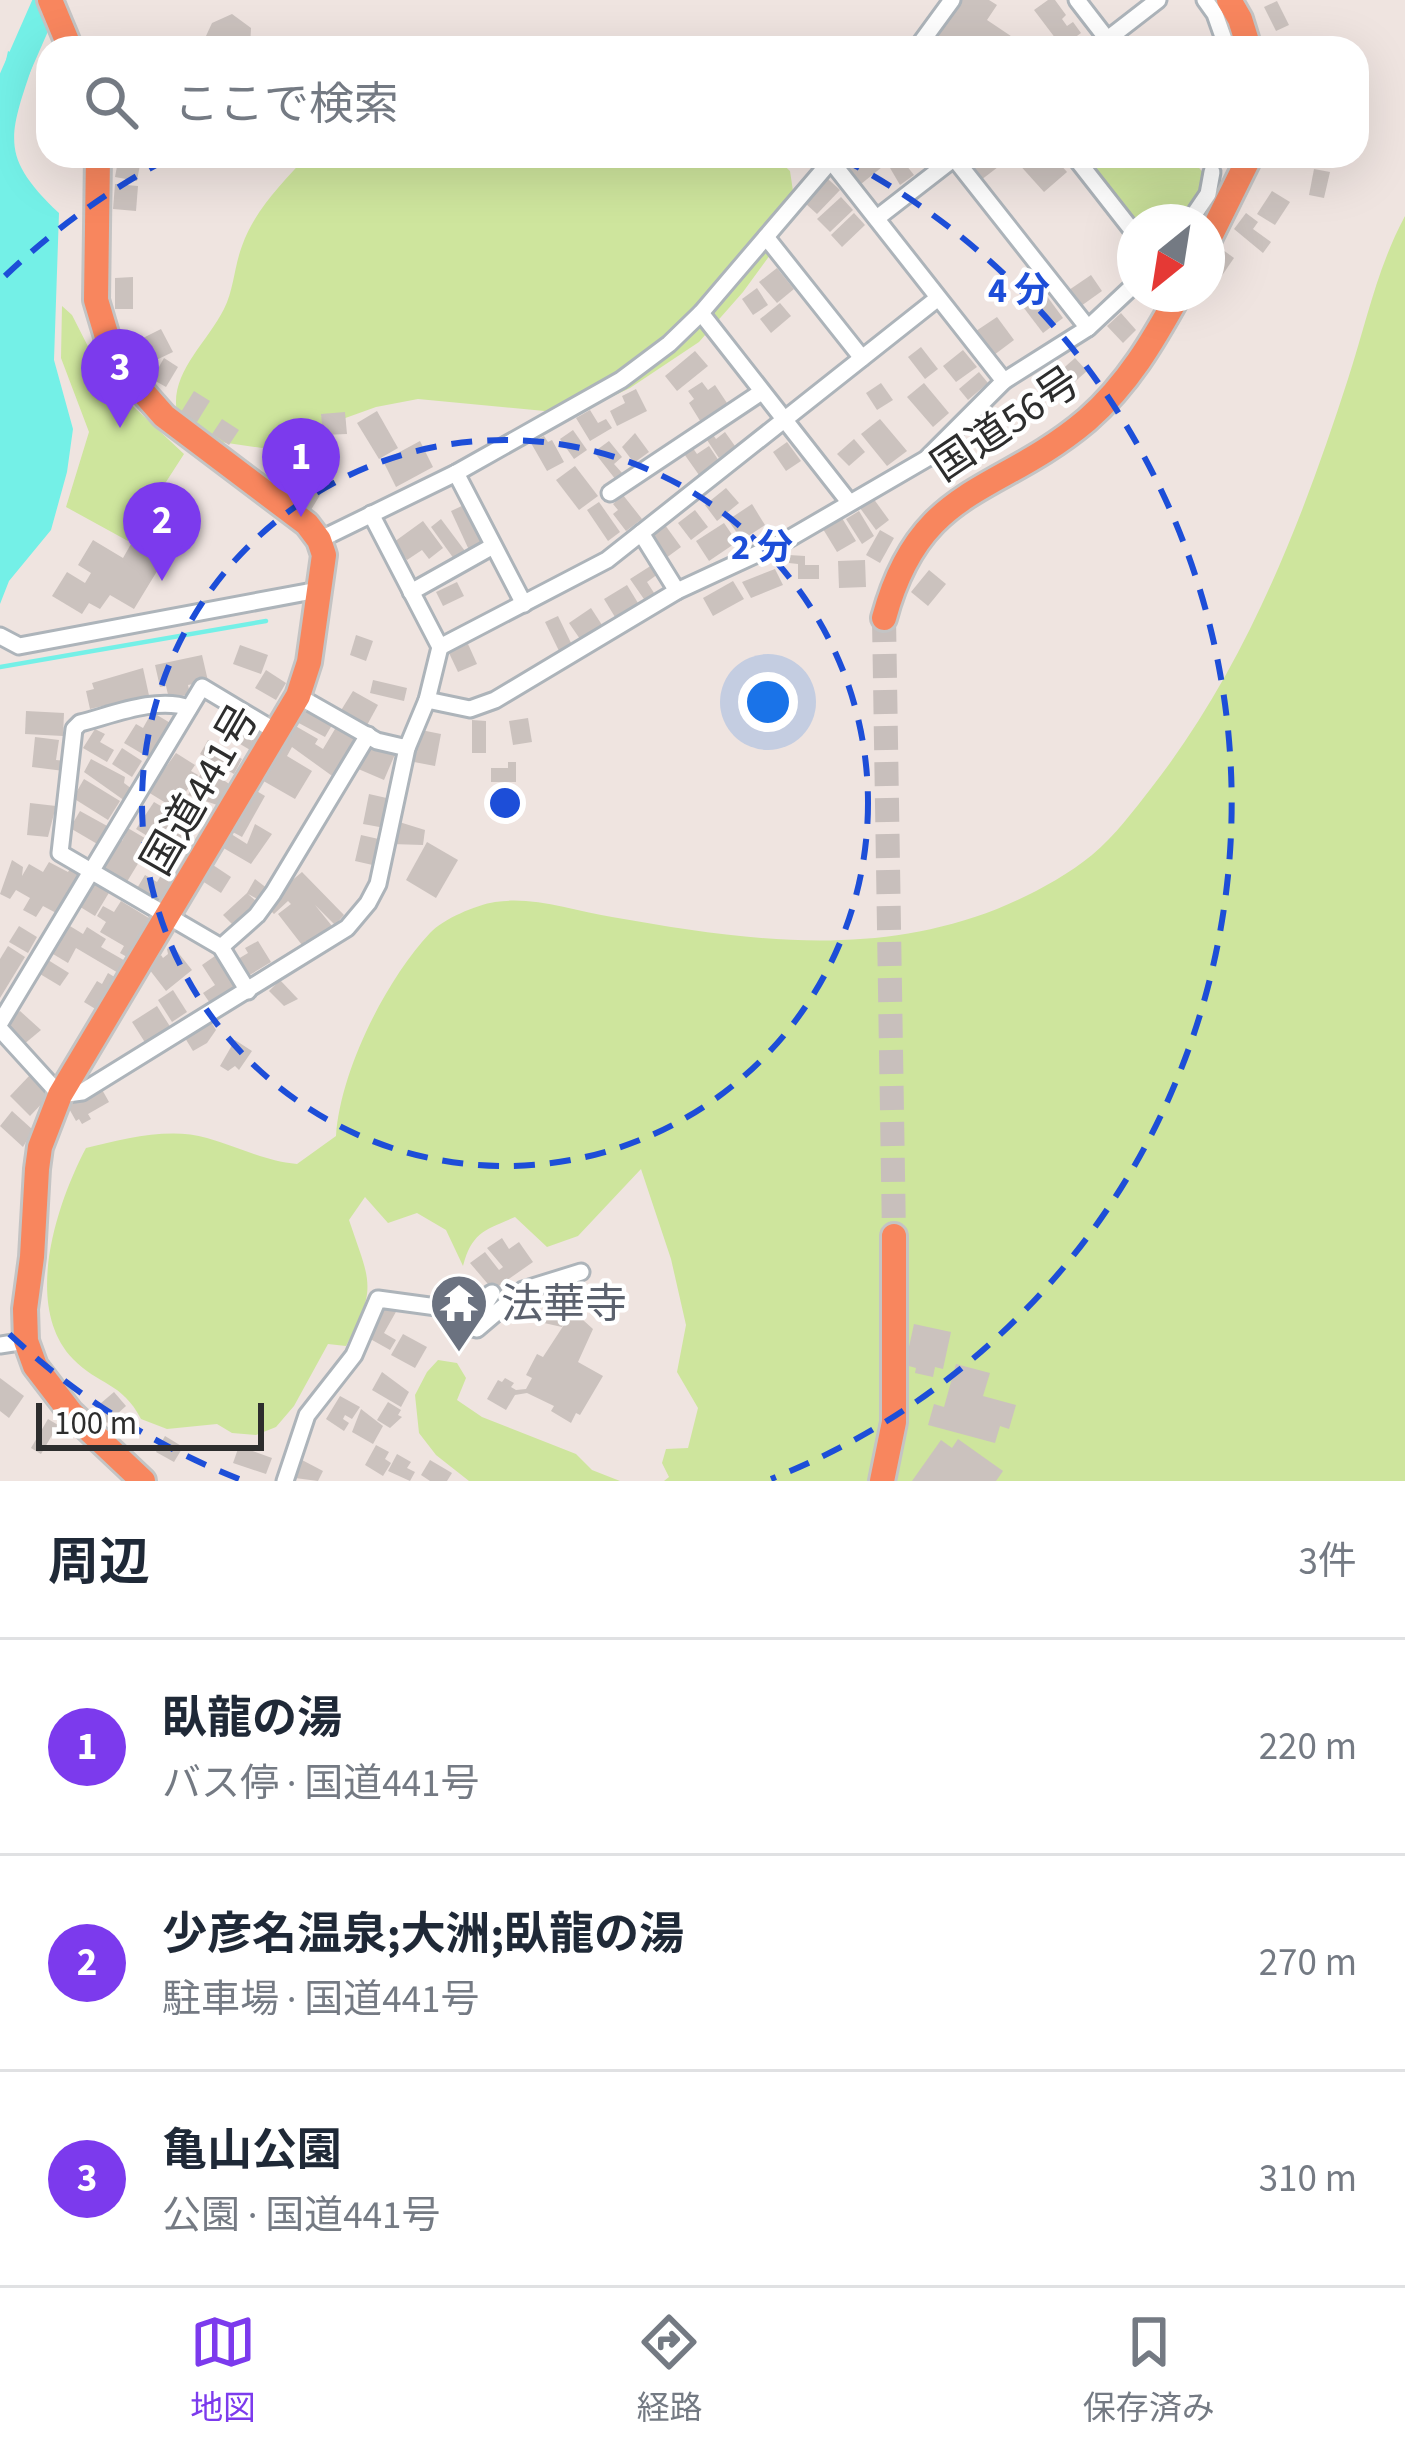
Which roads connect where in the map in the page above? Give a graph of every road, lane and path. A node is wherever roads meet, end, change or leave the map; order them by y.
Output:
1 (50, 0) edge
2 (952, 0) edge
3 (1077, 0) edge
4 (1157, 0) edge
5 (1205, 0) edge
6 (1229, 0) edge
7 (65, 36) edge
8 (926, 36) edge
9 (1100, 36) edge
10 (1116, 36) edge
11 (1223, 36) edge
12 (1246, 36) edge
13 (98, 168) edge
14 (825, 168) edge
15 (840, 168) edge
16 (942, 168) edge
17 (964, 168) edge
18 (1083, 168) edge
19 (1209, 168) edge
20 (1245, 168) edge
21 (1212, 172) junction
22 (1237, 188) junction
23 (1201, 204) edge
24 (1225, 210) edge
25 (1117, 211) edge
26 (877, 218) junction
27 (766, 237) junction
28 (938, 298) junction
29 (1117, 301) edge
30 (1169, 312) edge
31 (701, 313) junction
32 (1088, 328) junction
33 (862, 358) junction
34 (1004, 381) junction
35 (760, 393) junction
36 (783, 420) junction
37 (456, 473) junction
38 (610, 493) dead end
39 (849, 502) junction
40 (371, 514) junction
41 (641, 533) junction
42 (319, 540) junction
43 (493, 546) junction
44 (318, 590) junction
45 (677, 591) junction
46 (411, 592) junction
47 (524, 604) junction
48 (884, 618) tunnel mouth
49 (0, 636) edge
50 (440, 647) junction
51 (298, 696) junction
52 (427, 700) junction
53 (189, 707) junction
54 (278, 732) junction
55 (368, 735) junction
56 (407, 748) junction
57 (89, 870) junction
58 (169, 918) junction
59 (220, 947) junction
60 (248, 991) junction
61 (0, 1026) edge
62 (60, 1095) junction
63 (894, 1236) tunnel mouth
64 (581, 1272) dead end
65 (26, 1342) junction
66 (0, 1345) edge
67 (143, 1481) edge
68 (285, 1481) edge
69 (882, 1481) edge

1 - 7 highway
2 - 8 street
3 - 9 street
4 - 10 street
5 - 11 street
6 - 12 highway
13 - 42 highway
14 - 27 street
15 - 26 street
16 - 26 street
17 - 32 street
18 - 25 street
19 - 21 street
20 - 22 highway
21 - 22 street
21 - 23 street
22 - 24 highway
26 - 28 street
27 - 31 street
27 - 33 street
28 - 33 street
28 - 34 street
29 - 32 street
30 - 48 highway, 国道56号
31 - 35 street
31 - 37 street
32 - 34 street
33 - 36 street
34 - 39 street
35 - 36 street
35 - 38 street
36 - 39 street
36 - 41 street
37 - 40 street
37 - 43 street
39 - 45 street
40 - 42 street
40 - 46 street
41 - 45 street
41 - 47 street
42 - 44 highway, 国道441号
43 - 46 street
43 - 47 street
44 - 49 street
44 - 51 highway, 国道441号
45 - 52 street
46 - 50 street
47 - 50 street
50 - 52 street
51 - 54 highway, 国道441号
51 - 55 street
52 - 56 street
53 - 54 street
53 - 57 street
53 - 57 street
54 - 58 highway, 国道441号
55 - 56 street
55 - 59 street
56 - 60 street
57 - 58 street
57 - 61 street
58 - 59 street
58 - 62 highway, 国道441号
59 - 60 street
60 - 62 street
61 - 62 street
62 - 65 highway, 国道441号
63 - 69 highway
64 - 68 street
65 - 66 street
65 - 67 highway

